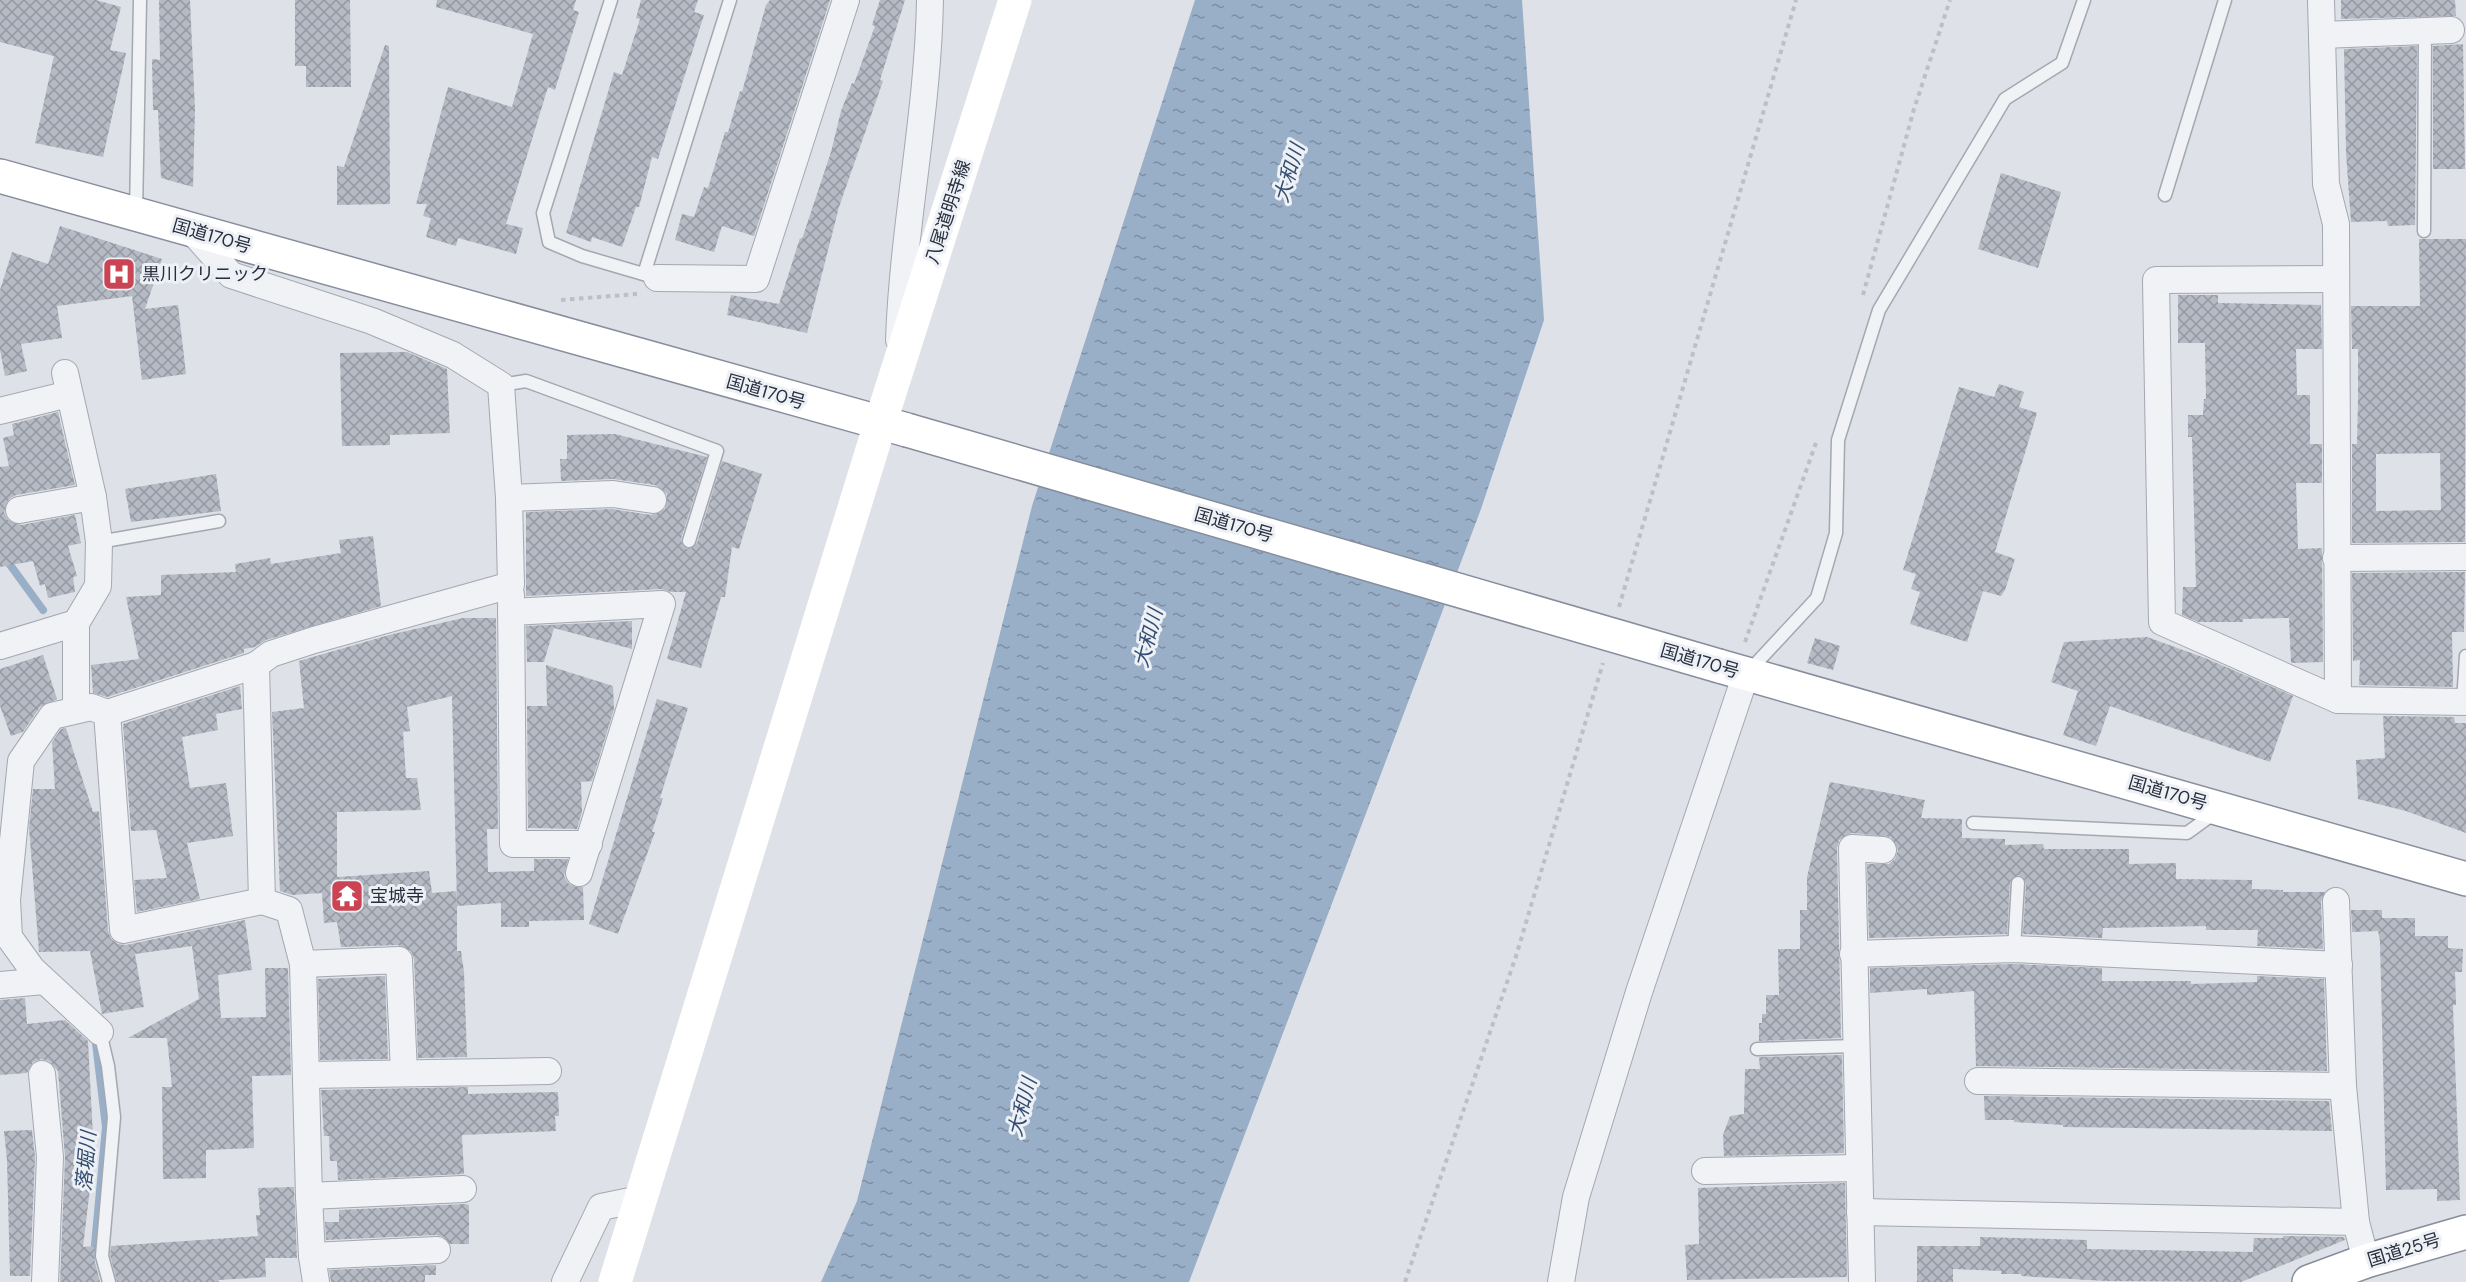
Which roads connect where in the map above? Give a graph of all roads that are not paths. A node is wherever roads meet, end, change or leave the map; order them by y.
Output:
1 (138, 0) edge
2 (611, 0) edge
3 (730, 0) edge
4 (846, 0) edge
5 (930, 0) edge
6 (1015, 0) edge
7 (2084, 0) edge
8 (2225, 0) edge
9 (2321, 0) edge
10 (2451, 30) dead end
11 (2425, 31) junction
12 (2322, 35) junction
13 (0, 176) edge
14 (2165, 195) dead end
15 (136, 214) junction
16 (191, 230) junction
17 (2424, 231) dead end
18 (650, 276) junction
19 (2336, 279) junction
20 (898, 366) junction
21 (501, 385) junction
22 (0, 411) edge
23 (894, 427) junction
24 (93, 497) junction
25 (509, 498) junction
26 (652, 500) dead end
27 (20, 510) dead end
28 (219, 521) dead end
29 (689, 541) dead end
30 (99, 542) junction
31 (2466, 557) edge
32 (2336, 558) junction
33 (511, 585) junction
34 (511, 612) junction
35 (76, 623) junction
36 (0, 646) edge
37 (2466, 656) edge
38 (256, 665) junction
39 (1732, 670) junction
40 (2338, 700) junction
41 (2464, 702) edge
42 (76, 709) junction
43 (107, 713) junction
44 (10, 765) edge
45 (2222, 808) junction
46 (1973, 823) dead end
47 (589, 844) junction
48 (1883, 850) dead end
49 (579, 873) dead end
50 (2466, 879) edge
51 (2018, 883) dead end
52 (262, 901) junction
53 (2336, 901) dead end
54 (2014, 949) junction
55 (1853, 954) junction
56 (303, 964) junction
57 (2339, 965) junction
58 (45, 981) junction
59 (0, 985) edge
60 (100, 1032) joint
61 (1856, 1046) junction
62 (1756, 1049) dead end
63 (548, 1071) dead end
64 (404, 1073) junction
65 (42, 1074) dead end
66 (306, 1075) junction
67 (1978, 1081) dead end
68 (2343, 1086) junction
69 (1858, 1168) junction
70 (1705, 1171) dead end
71 (463, 1189) dead end
72 (309, 1196) junction
73 (640, 1199) junction
74 (1860, 1212) junction
75 (2356, 1221) junction
76 (2466, 1232) edge
77 (437, 1250) dead end
78 (312, 1256) junction
79 (2366, 1261) junction
80 (45, 1282) edge
81 (109, 1282) edge
82 (316, 1282) edge
83 (565, 1282) edge
84 (615, 1282) edge
85 (1561, 1282) edge
86 (1862, 1282) edge
87 (2309, 1282) edge

1 - 15 lane
2 - 18 lane
3 - 18 lane
4 - 18 street
5 - 20 street
6 - 20 main road, 八尾道明寺線
7 - 39 lane
8 - 14 lane
9 - 12 street
10 - 11 street
11 - 12 street
11 - 17 lane
12 - 19 street
13 - 15 main road, 国道170号
15 - 16 main road, 国道170号
16 - 21 street
16 - 23 main road, 国道170号
19 - 32 street
19 - 40 street
20 - 23 main road, 八尾道明寺線
21 - 25 street
21 - 29 lane
22 - 24 street
23 - 39 main road, 国道170号, bridge
23 - 73 main road, 八尾道明寺線
24 - 27 street
24 - 30 street
25 - 26 street
25 - 33 street
28 - 30 lane
30 - 35 street
31 - 32 street
32 - 40 street
33 - 34 street
33 - 38 street
34 - 47 street
34 - 47 street
35 - 36 street
35 - 42 street
37 - 41 lane
38 - 43 street
38 - 52 street
39 - 45 main road, 国道170号
39 - 85 street
40 - 41 street
42 - 43 street
42 - 44 street
43 - 52 street
44 - 58 street
45 - 46 lane
45 - 50 main road, 国道170号
47 - 49 street
48 - 55 street
51 - 54 lane
52 - 56 street
53 - 57 street
54 - 55 street
54 - 57 street
55 - 61 street
56 - 64 street
56 - 66 street
57 - 68 street
58 - 59 street
58 - 60 street
60 - 81 lane
61 - 62 lane
61 - 69 street
63 - 64 street
64 - 66 street
65 - 80 street
66 - 72 street
67 - 68 street
68 - 75 street
69 - 70 street
69 - 74 street
71 - 72 street
72 - 78 street
73 - 83 street
73 - 84 main road, 八尾道明寺線
74 - 75 street
74 - 86 street
75 - 79 street
76 - 79 main road, 国道25号
77 - 78 street
78 - 82 street
79 - 87 main road, 国道25号

